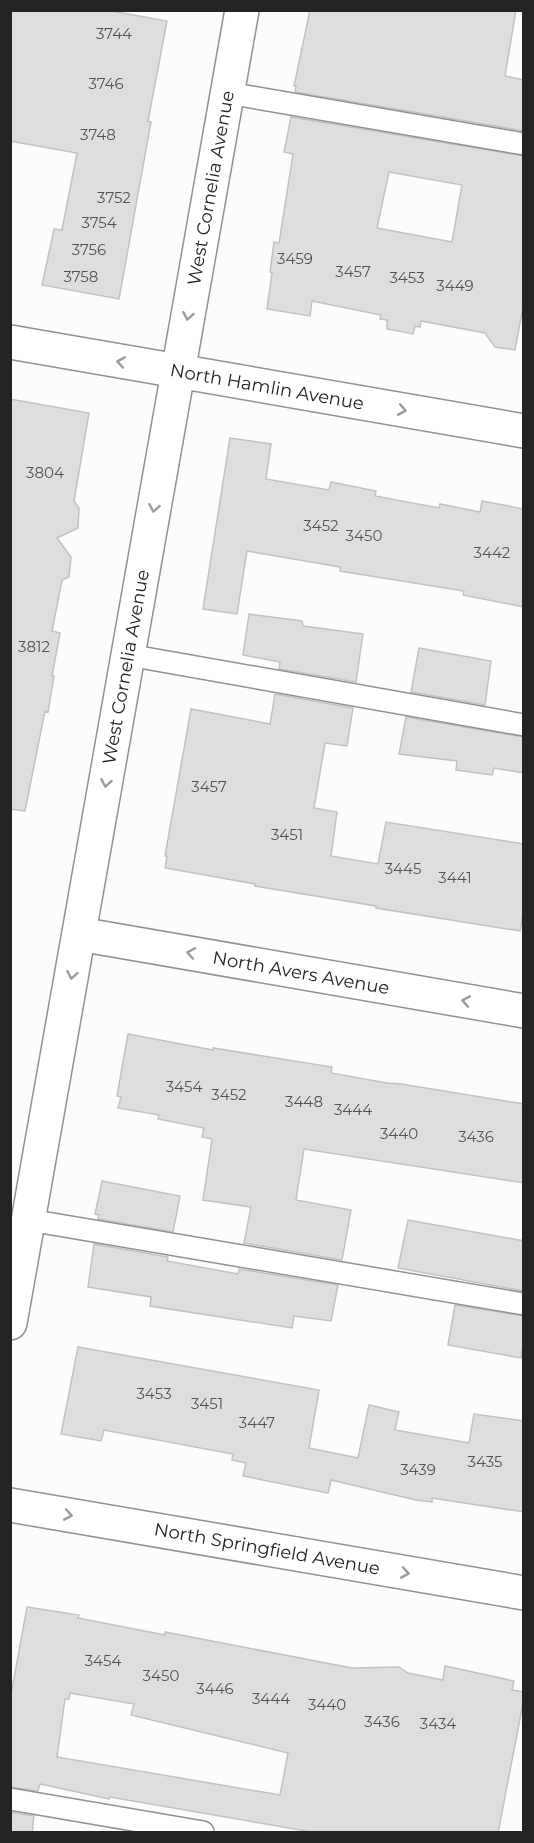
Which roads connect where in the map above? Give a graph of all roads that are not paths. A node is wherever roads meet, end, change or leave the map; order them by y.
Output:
1 (243, 10) edge
2 (228, 93) junction
3 (524, 144) edge
4 (10, 342) edge
5 (179, 372) junction
6 (524, 431) edge
7 (128, 656) junction
8 (524, 725) edge
9 (79, 934) junction
10 (524, 1011) edge
11 (29, 1220) junction
12 (524, 1304) edge
13 (10, 1323) edge
14 (10, 1505) edge
15 (524, 1593) edge
16 (10, 1799) edge
17 (203, 1833) edge

1 - 2 street, West Cornelia Avenue
2 - 3 lane
2 -> 5 street, West Cornelia Avenue
5 -> 4 street, North Hamlin Avenue
5 -> 6 street, North Hamlin Avenue
5 -> 7 street, West Cornelia Avenue
7 - 8 lane
7 -> 9 street, West Cornelia Avenue
10 -> 9 street, North Avers Avenue
9 -> 11 street, West Cornelia Avenue
11 - 12 lane
11 - 13 street, West Cornelia Avenue
14 -> 15 street, North Springfield Avenue
16 - 17 lane

